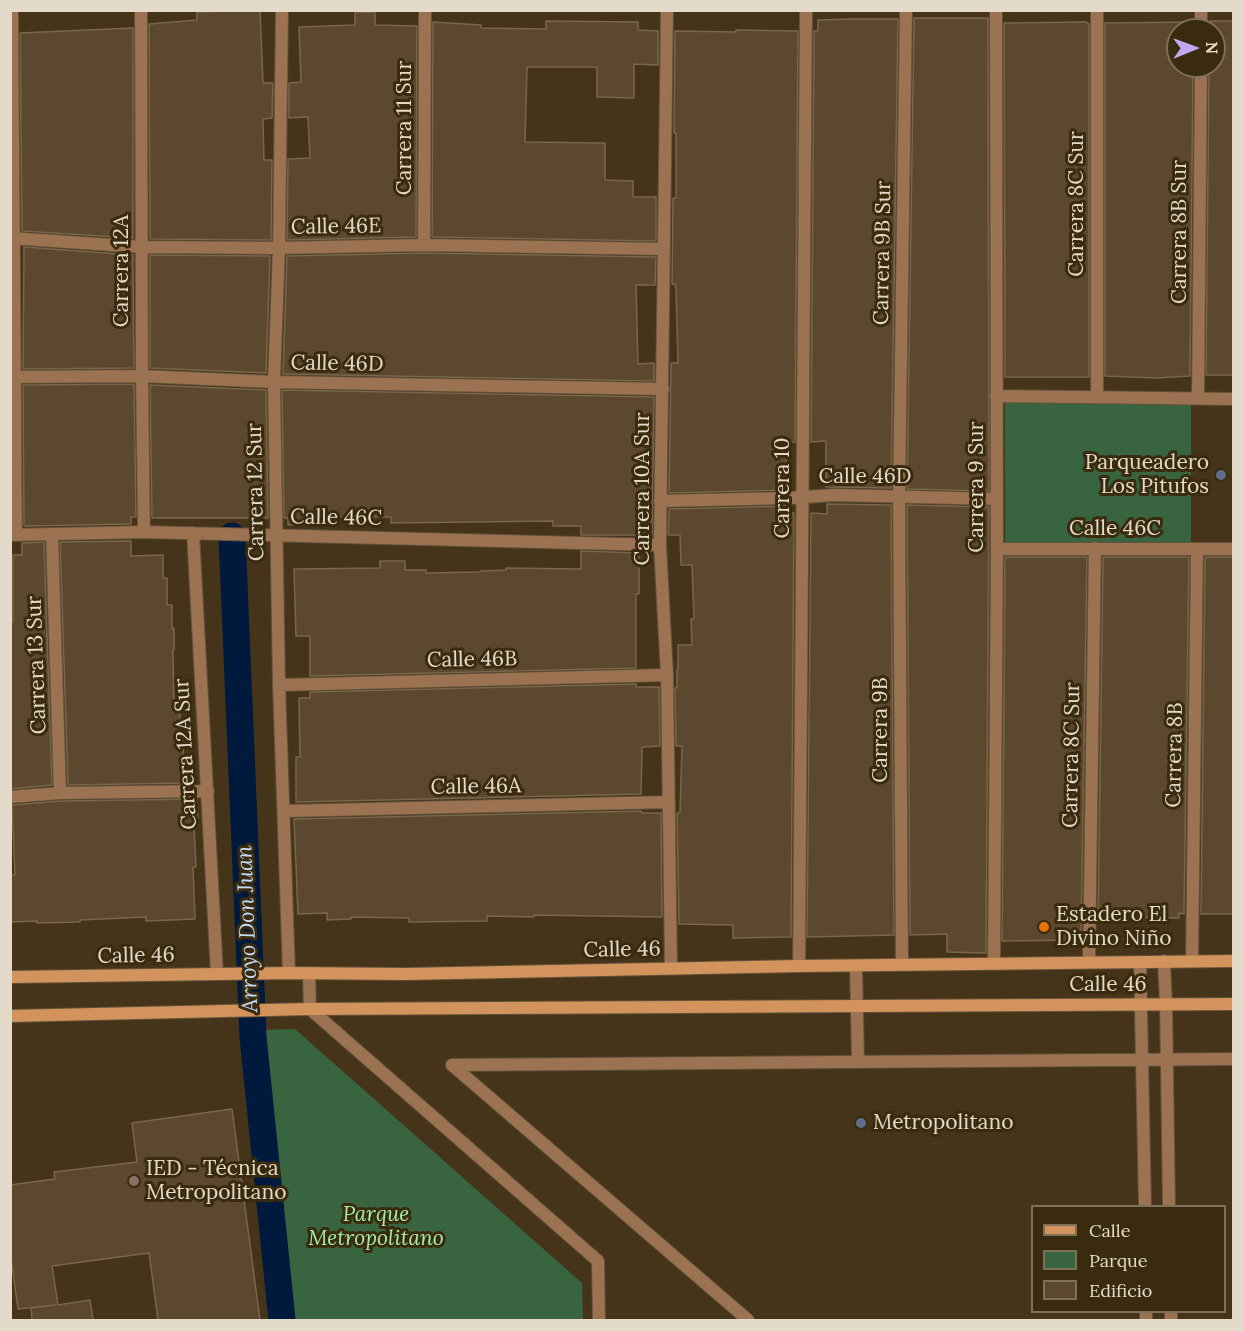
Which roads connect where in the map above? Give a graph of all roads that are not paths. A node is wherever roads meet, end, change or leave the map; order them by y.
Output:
1 (12, 10) edge
2 (141, 10) edge
3 (282, 10) edge
4 (425, 10) edge
5 (667, 10) edge
6 (807, 10) edge
7 (906, 10) edge
8 (996, 10) edge
9 (1097, 10) edge
10 (1201, 78) edge
11 (13, 238) edge
12 (424, 245) junction
13 (141, 247) junction
14 (279, 248) junction
15 (663, 249) junction
16 (142, 376) junction
17 (12, 377) edge
18 (274, 382) junction
19 (663, 389) junction
20 (996, 396) junction
21 (1097, 397) junction
22 (1198, 398) junction
23 (1233, 399) edge
24 (802, 496) junction
25 (899, 496) junction
26 (997, 499) junction
27 (660, 501) junction
28 (144, 532) junction
29 (193, 533) junction
30 (13, 536) edge
31 (52, 536) junction
32 (276, 536) junction
33 (660, 545) junction
34 (1095, 548) junction
35 (997, 549) junction
36 (1197, 549) junction
37 (1233, 549) edge
38 (667, 675) junction
39 (279, 684) junction
40 (208, 791) junction
41 (60, 793) junction
42 (10, 797) edge
43 (669, 802) junction
44 (284, 811) junction
45 (1192, 961) junction
46 (1233, 961) edge
47 (1089, 962) junction
48 (1140, 962) junction
49 (1164, 962) junction
50 (994, 963) junction
51 (902, 964) junction
52 (799, 966) junction
53 (856, 966) junction
54 (671, 968) junction
55 (289, 973) junction
56 (222, 974) junction
57 (309, 974) junction
58 (10, 977) edge
59 (1142, 1004) junction
60 (1166, 1004) junction
61 (1233, 1004) edge
62 (857, 1005) junction
63 (310, 1009) junction
64 (10, 1016) edge
65 (1143, 1059) junction
66 (1167, 1059) junction
67 (1233, 1059) edge
68 (858, 1062) junction
69 (1145, 1205) edge
70 (1169, 1205) edge
71 (599, 1320) edge
72 (748, 1320) edge

1 - 11 street
2 - 13 street, Carrera 12A
3 - 14 street, Carrera 12 Sur
4 - 12 street, Carrera 11 Sur
5 - 15 street, Carrera 10A Sur
6 - 24 street, Carrera 10
7 - 25 street, Carrera 9B Sur
8 - 20 street, Carrera 9 Sur
9 - 21 street, Carrera 8C Sur
10 - 22 street, Carrera 8B Sur
11 - 13 street, Calle 46E
11 - 17 street
12 - 14 street, Calle 46E
12 - 15 street, Calle 46E
13 - 14 street, Calle 46E
13 - 16 street, Carrera 12A
14 - 18 street, Carrera 12 Sur
15 - 19 street, Carrera 10A Sur
16 - 17 street, Calle 46D
16 - 18 street, Calle 46D
16 - 28 street, Carrera 12A
17 - 30 street
18 - 19 street, Calle 46D
18 - 32 street, Carrera 12 Sur
19 - 27 street, Carrera 10A Sur
20 - 21 street
20 - 26 street, Carrera 9 Sur
21 - 22 street
22 - 23 street
24 - 25 street, Calle 46D
24 - 27 street, Calle 46D
24 - 52 street, Carrera 10
25 - 26 street, Calle 46D
25 - 51 street, Carrera 9B
26 - 35 street, Carrera 9 Sur
27 - 33 street, Carrera 10A Sur
28 - 29 street, Calle 46C
28 - 31 street, Calle 46C
29 - 32 street, Calle 46C
29 - 40 street, Carrera 12A Sur
30 - 31 street, Calle 46C
31 - 41 street, Carrera 13 Sur
32 - 33 street, Calle 46C
32 - 39 street, Carrera 12 Sur
33 - 38 street, Carrera 10A Sur
34 - 35 street, Calle 46C
34 - 36 street, Calle 46C
34 - 47 street, Carrera 8C Sur
35 - 50 street, Carrera 9 Sur
36 - 37 street, Calle 46C
36 - 45 street, Carrera 8B
38 - 39 street, Calle 46B
38 - 43 street, Carrera 10A Sur
39 - 44 street, Carrera 12 Sur
40 - 41 street
40 - 56 street, Carrera 12A Sur
41 - 42 street
43 - 44 street, Calle 46A
43 - 54 street, Carrera 10A Sur
44 - 55 street, Carrera 12 Sur
45 - 46 street, Calle 46
45 - 49 street, Calle 46
47 - 48 street, Calle 46
47 - 50 street, Calle 46
48 - 49 street, Calle 46
48 - 59 street
49 - 60 street
50 - 51 street, Calle 46
51 - 53 street, Calle 46
52 - 53 street, Calle 46
52 - 54 street, Calle 46
53 - 62 street
54 - 57 street, Calle 46
55 - 56 street, Calle 46
55 - 57 street, Calle 46
56 - 58 street, Calle 46
57 - 63 street
59 - 60 street, Calle 46
59 - 62 street, Calle 46
59 - 65 street
60 - 61 street, Calle 46
60 - 66 street
62 - 63 street, Calle 46
62 - 68 street
63 - 64 street, Calle 46
63 - 71 street
65 - 66 street
65 - 68 street
65 - 69 street
66 - 67 street
66 - 70 street
68 - 72 street

